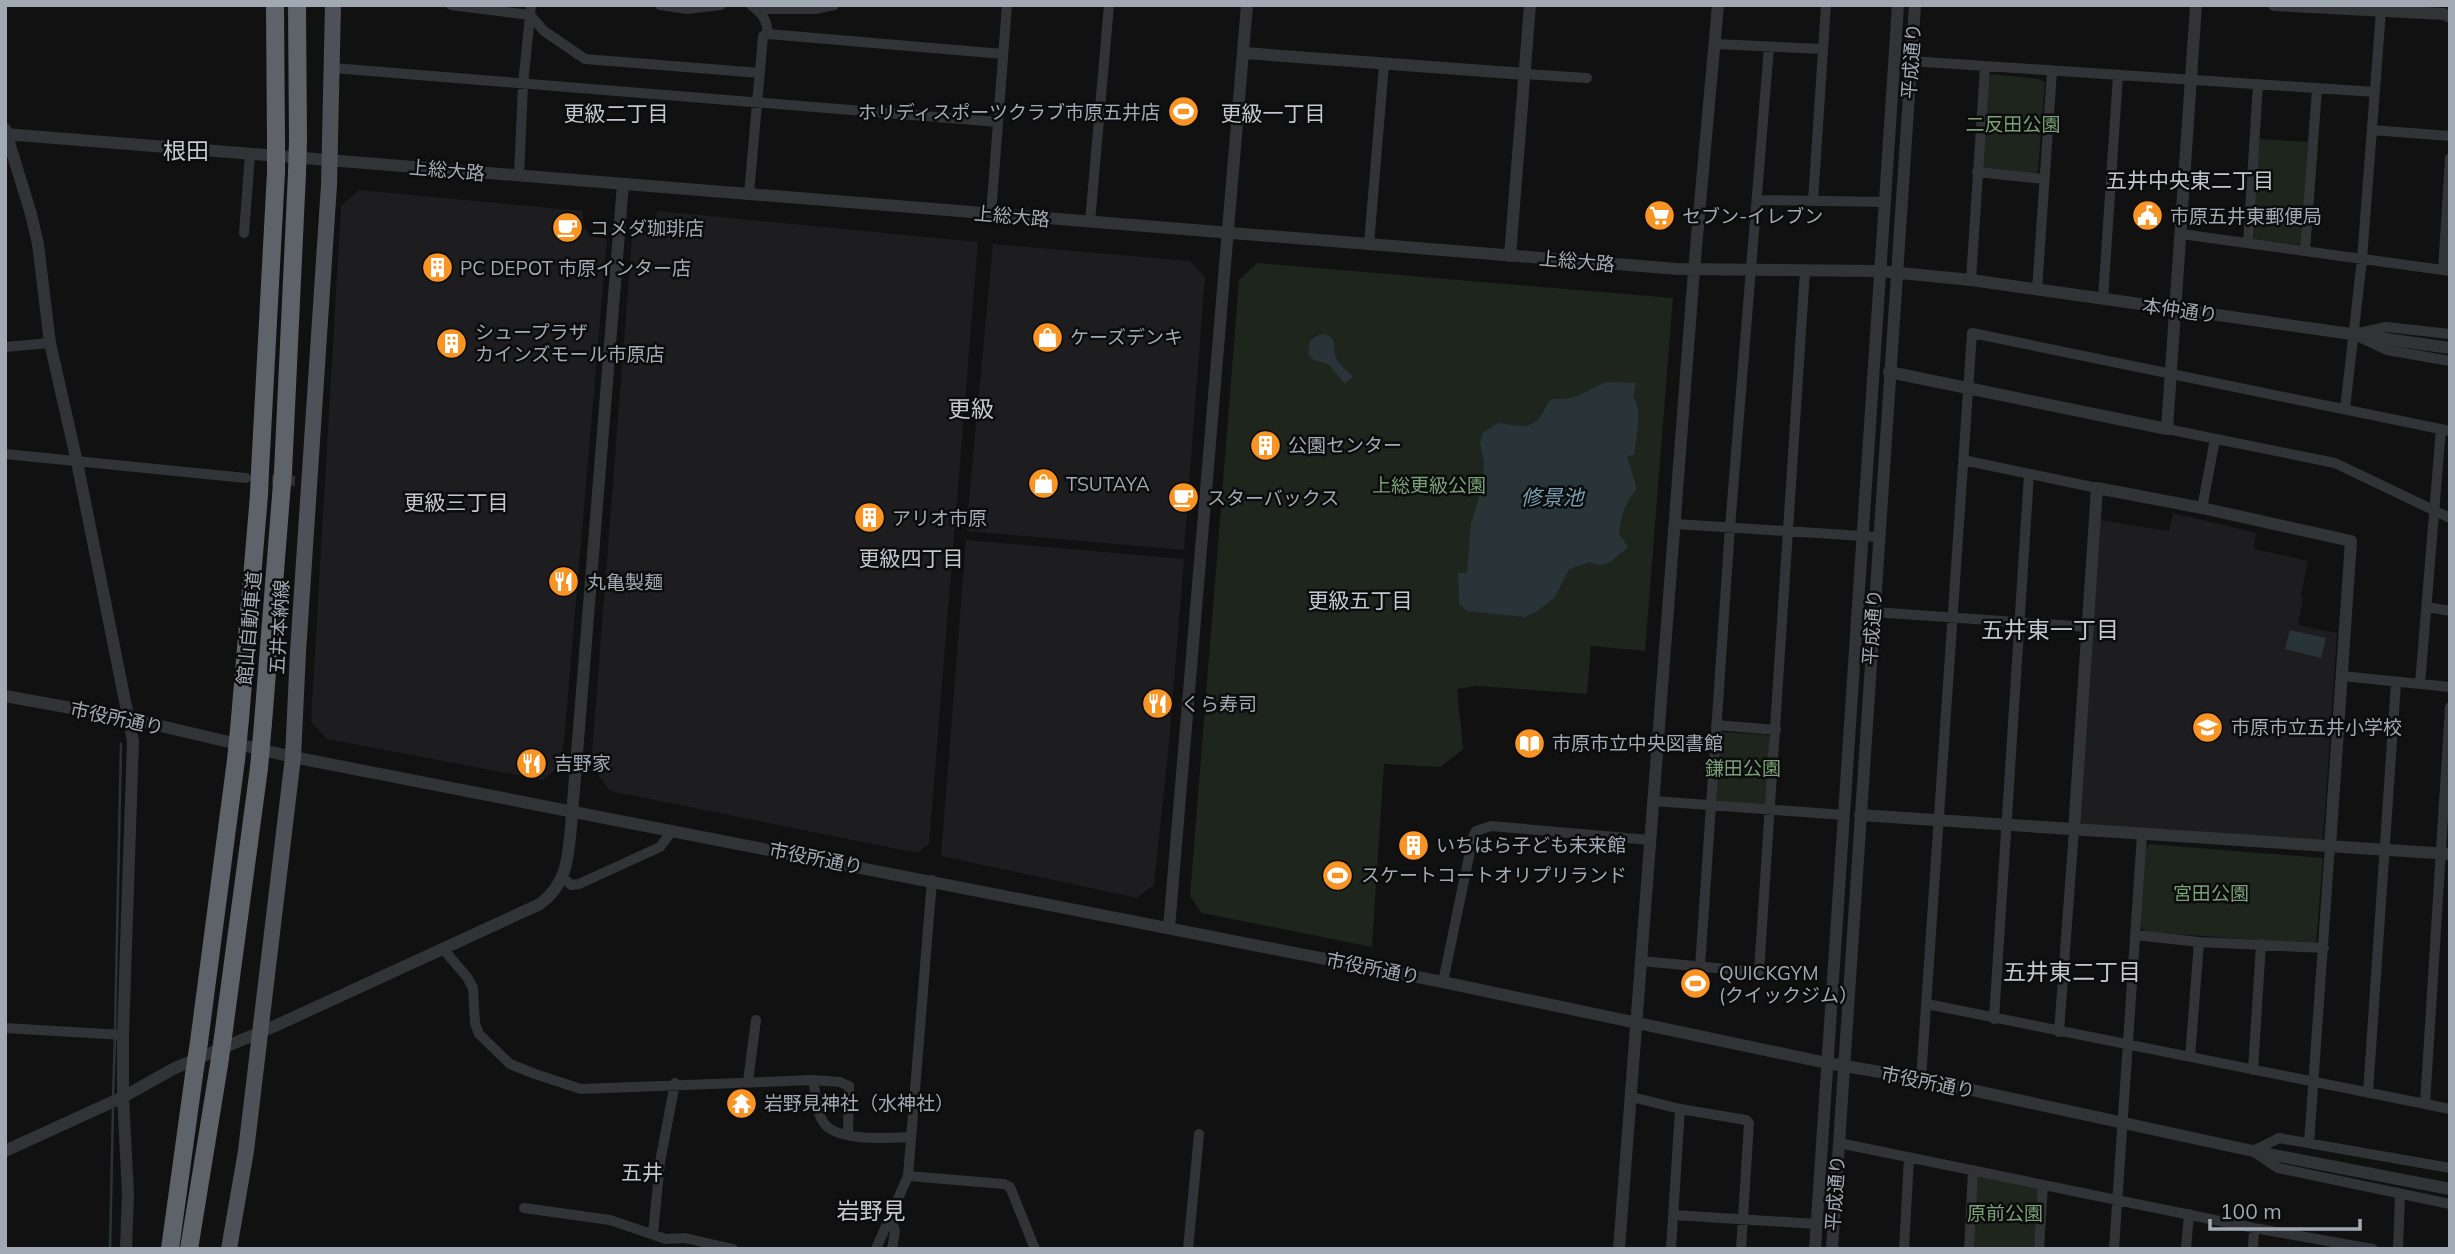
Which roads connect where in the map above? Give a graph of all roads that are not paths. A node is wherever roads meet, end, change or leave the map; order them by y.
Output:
1 (275, 5) edge
2 (297, 5) edge
3 (333, 5) edge
4 (451, 5) edge
5 (660, 5) edge
6 (721, 5) edge
7 (834, 5) edge
8 (1007, 5) edge
9 (1109, 5) edge
10 (1247, 5) edge
11 (1718, 5) edge
12 (1826, 5) edge
13 (1898, 5) edge
14 (1915, 5) edge
15 (2196, 5) edge
16 (2274, 5) edge
17 (1529, 6) edge
18 (479, 7) edge
19 (754, 7) edge
20 (531, 10) edge
21 (2381, 11) junction
22 (2450, 17) edge
23 (768, 34) junction
24 (1716, 44) junction
25 (1769, 47) junction
26 (1822, 50) junction
27 (1244, 53) junction
28 (1003, 54) junction
29 (1910, 61) junction
30 (1384, 64) junction
31 (1985, 67) junction
32 (333, 68) junction
33 (2052, 71) junction
34 (760, 73) junction
35 (1525, 74) junction
36 (2118, 75) junction
37 (1587, 78) dead end
38 (2191, 79) junction
39 (2258, 84) junction
40 (523, 85) junction
41 (2317, 89) junction
42 (2375, 92) junction
43 (757, 103) junction
44 (998, 122) junction
45 (2372, 130) junction
46 (6, 132) edge
47 (2450, 136) edge
48 (250, 154) junction
49 (2450, 158) edge
50 (331, 161) junction
51 (1977, 173) junction
52 (519, 176) junction
53 (2044, 178) junction
54 (623, 184) junction
55 (748, 194) junction
56 (1757, 200) junction
57 (1813, 201) junction
58 (1884, 202) junction
59 (991, 214) junction
60 (1090, 222) junction
61 (244, 233) dead end
62 (1227, 233) junction
63 (2181, 234) junction
64 (2248, 243) junction
65 (1369, 244) junction
66 (2305, 251) junction
67 (1510, 256) junction
68 (2362, 259) junction
69 (1694, 270) junction
70 (1750, 270) junction
71 (1805, 271) junction
72 (1880, 271) junction
73 (2447, 271) edge
74 (1904, 273) junction
75 (1971, 281) junction
76 (2037, 290) junction
77 (2103, 299) junction
78 (2176, 310) junction
79 (2354, 334) junction
80 (2450, 334) edge
81 (50, 343) junction
82 (5, 347) edge
83 (2450, 348) edge
84 (2450, 360) edge
85 (1889, 372) junction
86 (2172, 375) junction
87 (1967, 389) junction
88 (2345, 409) junction
89 (2167, 429) junction
90 (2445, 430) edge
91 (2215, 439) junction
92 (5, 454) edge
93 (1963, 460) junction
94 (77, 462) junction
95 (253, 474) junction
96 (2029, 474) junction
97 (296, 478) junction
98 (2098, 488) junction
99 (2202, 508) junction
100 (2434, 513) junction
101 (2450, 519) edge
102 (1676, 524) junction
103 (1730, 527) junction
104 (1788, 531) junction
105 (1863, 536) junction
106 (1878, 537) junction
107 (2427, 607) junction
108 (2450, 611) edge
109 (1874, 612) junction
110 (1952, 617) junction
111 (2020, 622) junction
112 (2088, 626) junction
113 (2342, 676) junction
114 (2396, 682) junction
115 (2420, 684) junction
116 (2450, 688) edge
117 (5, 696) edge
118 (2450, 707) edge
119 (127, 718) junction
120 (1716, 725) junction
121 (1776, 730) junction
122 (293, 757) junction
123 (1654, 801) junction
124 (1710, 805) junction
125 (572, 810) junction
126 (1770, 810) junction
127 (1844, 815) junction
128 (1860, 816) junction
129 (1939, 821) junction
130 (2007, 824) junction
131 (2074, 830) junction
132 (672, 831) junction
133 (2142, 834) junction
134 (1650, 840) junction
135 (2330, 846) junction
136 (2386, 850) junction
137 (2446, 854) edge
138 (563, 878) junction
139 (932, 880) junction
140 (1170, 928) junction
141 (2135, 935) junction
142 (2199, 942) junction
143 (2261, 944) junction
144 (2324, 948) junction
145 (443, 949) junction
146 (1641, 961) junction
147 (1700, 967) junction
148 (1443, 982) junction
149 (1927, 1004) junction
150 (1994, 1018) junction
151 (756, 1020) dead end
152 (1637, 1023) junction
153 (5, 1028) edge
154 (2059, 1031) junction
155 (261, 1032) junction
156 (123, 1035) junction
157 (2127, 1045) junction
158 (2190, 1058) junction
159 (1827, 1063) junction
160 (1844, 1066) junction
161 (2253, 1070) junction
162 (1921, 1079) junction
163 (813, 1080) junction
164 (748, 1081) junction
165 (2314, 1082) junction
166 (676, 1083) junction
167 (2368, 1093) junction
168 (123, 1097) junction
169 (1632, 1097) junction
170 (2425, 1104) junction
171 (1680, 1108) junction
172 (2450, 1109) edge
173 (2122, 1122) junction
174 (1199, 1134) dead end
175 (848, 1135) junction
176 (911, 1137) junction
177 (1839, 1143) junction
178 (2309, 1143) junction
179 (5, 1151) edge
180 (2253, 1151) junction
181 (1909, 1157) junction
182 (2450, 1168) edge
183 (1973, 1170) junction
184 (908, 1176) junction
185 (2043, 1185) junction
186 (2450, 1189) edge
187 (2400, 1194) junction
188 (2117, 1200) junction
189 (2450, 1204) edge
190 (524, 1208) dead end
191 (2189, 1214) junction
192 (1674, 1215) junction
193 (891, 1217) junction
194 (1743, 1219) junction
195 (1816, 1224) junction
196 (2254, 1228) junction
197 (653, 1234) junction
198 (126, 1249) edge
199 (170, 1249) edge
200 (189, 1249) edge
201 (229, 1249) edge
202 (733, 1249) edge
203 (876, 1249) edge
204 (892, 1249) edge
205 (1035, 1249) edge
206 (1188, 1249) edge
207 (1619, 1249) edge
208 (1671, 1249) edge
209 (1741, 1249) edge
210 (1815, 1249) edge
211 (1832, 1249) edge
212 (1904, 1249) edge
213 (1969, 1249) edge
214 (2039, 1249) edge
215 (2114, 1249) edge
216 (2186, 1249) edge
217 (2253, 1249) edge
218 (2373, 1249) edge
219 (2398, 1249) edge

1 - 95 highway, 館山自動車道, bridge
2 - 97 highway, 館山自動車道, bridge
3 - 32 main road, 五井本納線
4 - 18 street
5 - 6 street
7 - 19 street
8 - 28 street
9 - 60 street
10 - 27 street
11 - 24 street
12 - 26 street
13 - 58 street, 平成通り
14 - 29 street, 平成通り
15 - 38 street
16 - 21 street
17 - 35 street
18 - 20 street
19 - 23 street
20 - 34 street
20 - 40 street
21 - 22 street
21 - 42 street
23 - 28 street
23 - 34 street
24 - 25 street
24 - 69 street
25 - 26 street
25 - 56 street
26 - 57 street
27 - 30 street
27 - 62 street
28 - 44 street
29 - 31 street
29 - 74 street, 平成通り
30 - 35 street
30 - 65 street
31 - 33 street
31 - 51 street
32 - 40 street
32 - 50 main road, 五井本納線
33 - 36 street
33 - 53 street
34 - 43 street
35 - 37 street
35 - 67 street
36 - 38 street
36 - 77 street
38 - 39 street
38 - 63 street
39 - 41 street
39 - 64 street
40 - 43 street
40 - 52 street
41 - 42 street
41 - 66 street
42 - 45 street
43 - 44 street
43 - 55 street
44 - 59 street
45 - 47 street
45 - 68 street
46 - 48 street, 上総大路
46 - 81 street
48 - 50 street, 上総大路
48 - 61 street
49 - 73 street
50 - 52 street, 上総大路
50 - 97 main road, 五井本納線
51 - 53 street
51 - 75 street
52 - 54 street, 上総大路
53 - 76 street
54 - 55 street, 上総大路
54 - 125 street
55 - 59 street, 上総大路
56 - 57 street
56 - 70 street
57 - 58 street
58 - 72 street, 平成通り
59 - 60 street, 上総大路
60 - 62 street, 上総大路
62 - 65 street, 上総大路
62 - 140 street
63 - 64 street
63 - 78 street
64 - 66 street
65 - 67 street, 上総大路
66 - 68 street
67 - 69 street, 上総大路
68 - 73 street
68 - 79 street
69 - 70 street, 上総大路
69 - 102 street
70 - 71 street, 上総大路
70 - 103 street
71 - 72 street, 本仲通り
71 - 104 street
72 - 74 street, 本仲通り
72 - 105 street, 平成通り
74 - 75 street, 本仲通り
74 - 85 street, 平成通り
75 - 76 street, 本仲通り
76 - 77 street, 本仲通り
77 - 78 street, 本仲通り
78 - 79 street, 本仲通り
78 - 86 street
79 - 80 street
79 - 83 street, 本仲通り
79 - 84 street
79 - 88 street
81 - 82 street
81 - 94 street
85 - 87 street
85 - 106 street, 平成通り
86 - 87 street
86 - 88 street
86 - 89 street
87 - 89 street
87 - 93 street
88 - 90 street
89 - 91 street
90 - 100 street
91 - 99 street
91 - 100 street
92 - 94 street
93 - 96 street
93 - 110 street
94 - 95 street
94 - 119 street
95 - 199 highway, 館山自動車道, bridge
96 - 98 street
96 - 111 street
97 - 122 main road, 五井本納線
97 - 200 highway, 館山自動車道, bridge
98 - 99 street
98 - 112 street
99 - 113 street
100 - 101 street
100 - 107 street
102 - 103 street
102 - 123 street
103 - 104 street
103 - 120 street
104 - 105 street
104 - 121 street
105 - 106 street
105 - 127 street, 平成通り
106 - 109 street, 平成通り
107 - 108 street
107 - 115 street
109 - 110 street
109 - 128 street, 平成通り
110 - 111 street
110 - 129 street
111 - 112 street
111 - 130 street
112 - 131 street
113 - 114 street
113 - 135 street
114 - 115 street
114 - 136 street
115 - 116 street
117 - 119 street, 市役所通り
118 - 137 street
119 - 122 street, 市役所通り
119 - 156 street
120 - 121 street
120 - 124 street
121 - 126 street
122 - 125 street, 市役所通り
122 - 155 main road, 五井本納線
123 - 124 street
123 - 134 street
124 - 126 street
124 - 147 street
125 - 132 street, 市役所通り
125 - 138 street
126 - 127 street
126 - 147 street
127 - 159 street, 平成通り
128 - 129 street
128 - 160 street, 平成通り
129 - 130 street
129 - 149 street
130 - 131 street
130 - 150 street
131 - 133 street
131 - 154 street
132 - 138 street
132 - 139 street, 市役所通り
133 - 135 street
133 - 141 street
134 - 146 street
134 - 148 street
135 - 136 street
135 - 144 street
136 - 137 street
136 - 167 street
137 - 170 street
138 - 145 street
139 - 140 street, 市役所通り
139 - 176 street
140 - 148 street, 市役所通り
141 - 142 street
141 - 157 street
142 - 143 street
142 - 158 street
143 - 144 street
143 - 161 street
144 - 165 street
145 - 155 street
145 - 166 street
146 - 147 street
146 - 152 street
148 - 152 street, 市役所通り
149 - 150 street
149 - 162 street
150 - 154 street
151 - 164 street
152 - 159 street, 市役所通り
152 - 169 street
153 - 156 street
154 - 157 street
155 - 168 street
155 - 201 main road, 五井本納線
156 - 168 street
157 - 158 street
157 - 173 street
158 - 161 street
159 - 160 street, 市役所通り
159 - 195 street, 平成通り
160 - 162 street, 市役所通り
160 - 177 street, 平成通り
161 - 165 street
162 - 173 street, 市役所通り
163 - 164 street
163 - 175 street
163 - 175 street
164 - 166 street
165 - 167 street
165 - 178 street
166 - 197 street
167 - 170 street
168 - 179 street
168 - 198 street
169 - 171 street
169 - 207 street
170 - 172 street
171 - 192 street
171 - 194 street
173 - 180 street, 市役所通り
173 - 188 street
174 - 206 street
175 - 176 street
176 - 184 street
177 - 181 street
177 - 211 street, 平成通り
178 - 180 street
178 - 182 street
180 - 186 street, 市役所通り
180 - 187 street
181 - 183 street
181 - 212 street
183 - 185 street
183 - 213 street
184 - 193 street
184 - 205 street
185 - 188 street
185 - 214 street
187 - 189 street
187 - 219 street
188 - 191 street
188 - 215 street
190 - 197 street
191 - 196 street
191 - 216 street
192 - 194 street
192 - 208 street
193 - 203 street
193 - 204 street
194 - 195 street
194 - 209 street
195 - 210 street, 平成通り
196 - 217 street
196 - 218 street
197 - 202 street

